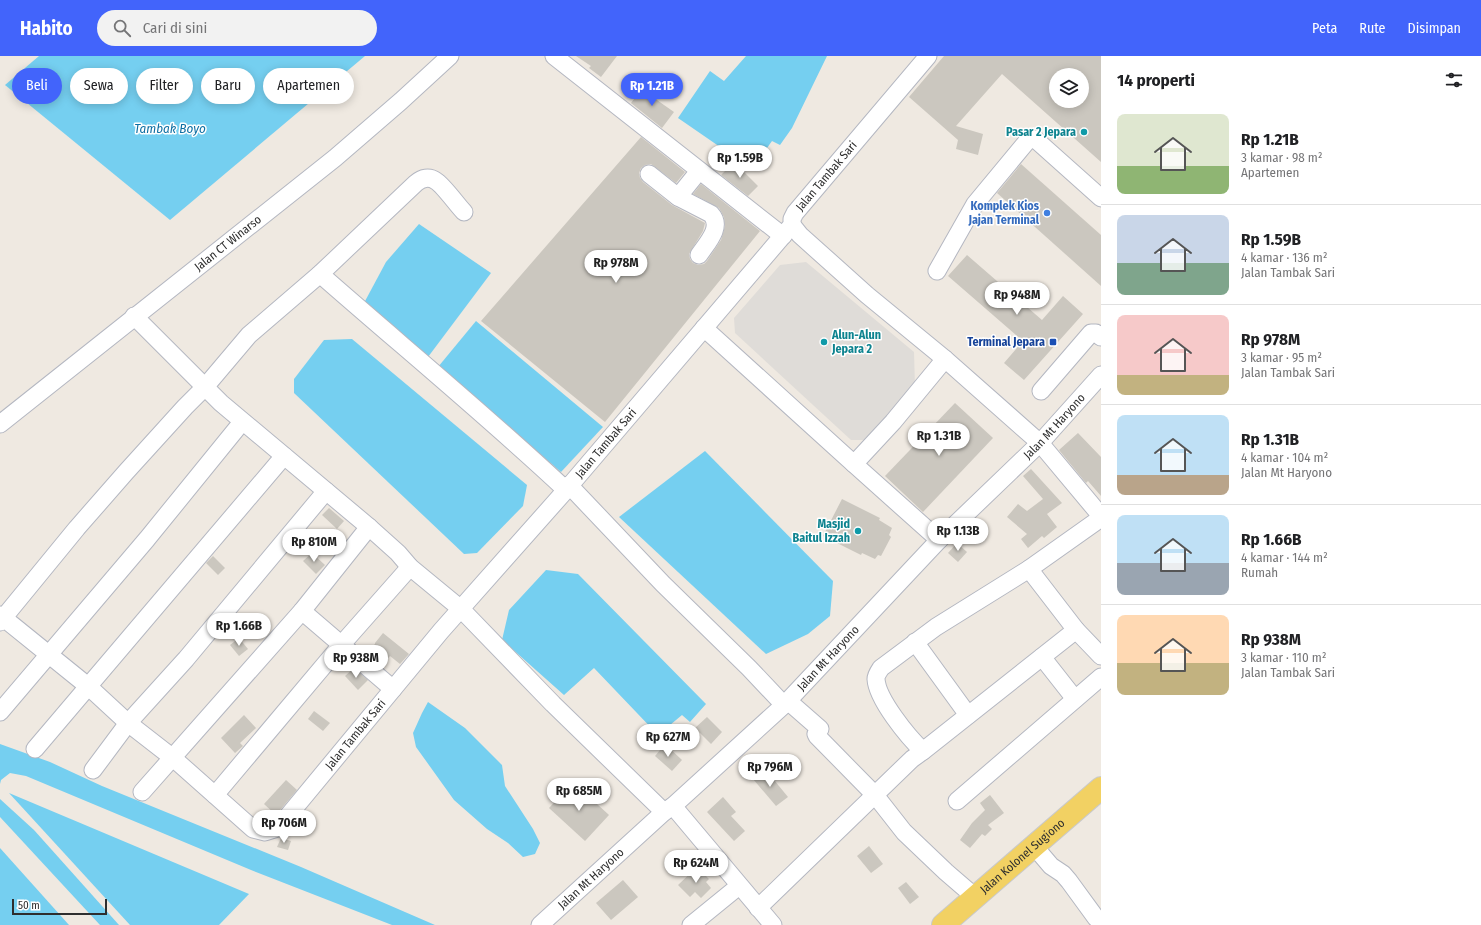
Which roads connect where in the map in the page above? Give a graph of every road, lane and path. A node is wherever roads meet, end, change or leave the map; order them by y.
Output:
1 (450, 56) edge
2 (554, 56) edge
3 (928, 56) edge
4 (699, 170) junction
5 (649, 174) dead end
6 (678, 197) junction
7 (1101, 198) edge
8 (464, 212) dead end
9 (788, 231) junction
10 (699, 255) dead end
11 (937, 271) dead end
12 (320, 274) junction
13 (134, 316) junction
14 (704, 328) junction
15 (1101, 337) edge
16 (945, 359) junction
17 (1101, 375) edge
18 (205, 387) junction
19 (1041, 391) dead end
20 (242, 422) junction
21 (0, 424) edge
22 (1040, 443) junction
23 (284, 456) junction
24 (854, 464) junction
25 (568, 487) junction
26 (326, 491) junction
27 (1101, 517) edge
28 (369, 527) junction
29 (940, 540) junction
30 (410, 567) junction
31 (1029, 569) junction
32 (461, 609) junction
33 (302, 611) junction
34 (1, 618) edge
35 (1076, 630) junction
36 (915, 642) junction
37 (342, 644) junction
38 (49, 654) junction
39 (1101, 656) edge
40 (1042, 657) junction
41 (1101, 677) edge
42 (89, 687) junction
43 (393, 689) junction
44 (1075, 700) junction
45 (786, 703) junction
46 (0, 712) edge
47 (968, 715) junction
48 (128, 723) junction
49 (35, 750) dead end
50 (923, 751) junction
51 (173, 758) junction
52 (93, 770) dead end
53 (1101, 788) edge
54 (142, 792) dead end
55 (215, 795) junction
56 (875, 795) junction
57 (957, 801) dead end
58 (669, 809) junction
59 (1034, 846) junction
60 (739, 886) junction
61 (975, 897) junction
62 (758, 908) junction
63 (1101, 921) edge
64 (540, 925) edge
65 (691, 925) edge
66 (773, 925) edge
67 (943, 925) edge

1 - 13 street, Jalan CT Winarso
2 - 4 street
3 - 9 street, Jalan Tambak Sari
4 - 6 street
4 - 9 street
5 - 6 street
6 - 10 street
7 - 11 street
8 - 12 street
9 - 14 street, Jalan Tambak Sari
9 - 16 street
12 - 18 street
12 - 25 street
13 - 18 street
13 - 21 street, Jalan CT Winarso
14 - 24 street
14 - 25 street, Jalan Tambak Sari
15 - 19 street
16 - 22 street
16 - 24 street
17 - 22 street, Jalan Mt Haryono
18 - 20 street
18 - 34 street
20 - 23 street
20 - 38 street
22 - 27 street
22 - 29 street, Jalan Mt Haryono
23 - 26 street
23 - 42 street
24 - 29 street
25 - 32 street, Jalan Tambak Sari
25 - 45 street
26 - 28 street
26 - 48 street
27 - 31 street
28 - 30 street
28 - 33 street
29 - 45 street, Jalan Mt Haryono
30 - 32 street
30 - 37 street
31 - 35 street
31 - 36 street
32 - 43 street, Jalan Tambak Sari
32 - 58 street
33 - 37 street
33 - 51 street
34 - 38 street
35 - 39 street
35 - 40 street
36 - 47 street
36 - 50 street
37 - 43 street
37 - 55 street
38 - 42 street
38 - 46 street
40 - 44 street
40 - 47 street
41 - 44 street
42 - 48 street
42 - 49 street
43 - 55 street, Jalan Tambak Sari
44 - 57 street
45 - 56 street
45 - 58 street, Jalan Mt Haryono
47 - 50 street
48 - 51 street
48 - 52 street
50 - 56 street
51 - 54 street
51 - 55 street
53 - 59 main road, Jalan Kolonel Sugiono
56 - 61 street
56 - 62 street
58 - 60 street
58 - 64 street, Jalan Mt Haryono
59 - 61 main road, Jalan Kolonel Sugiono
59 - 63 street
60 - 62 street
60 - 65 street
61 - 67 main road, Jalan Kolonel Sugiono
62 - 66 street

